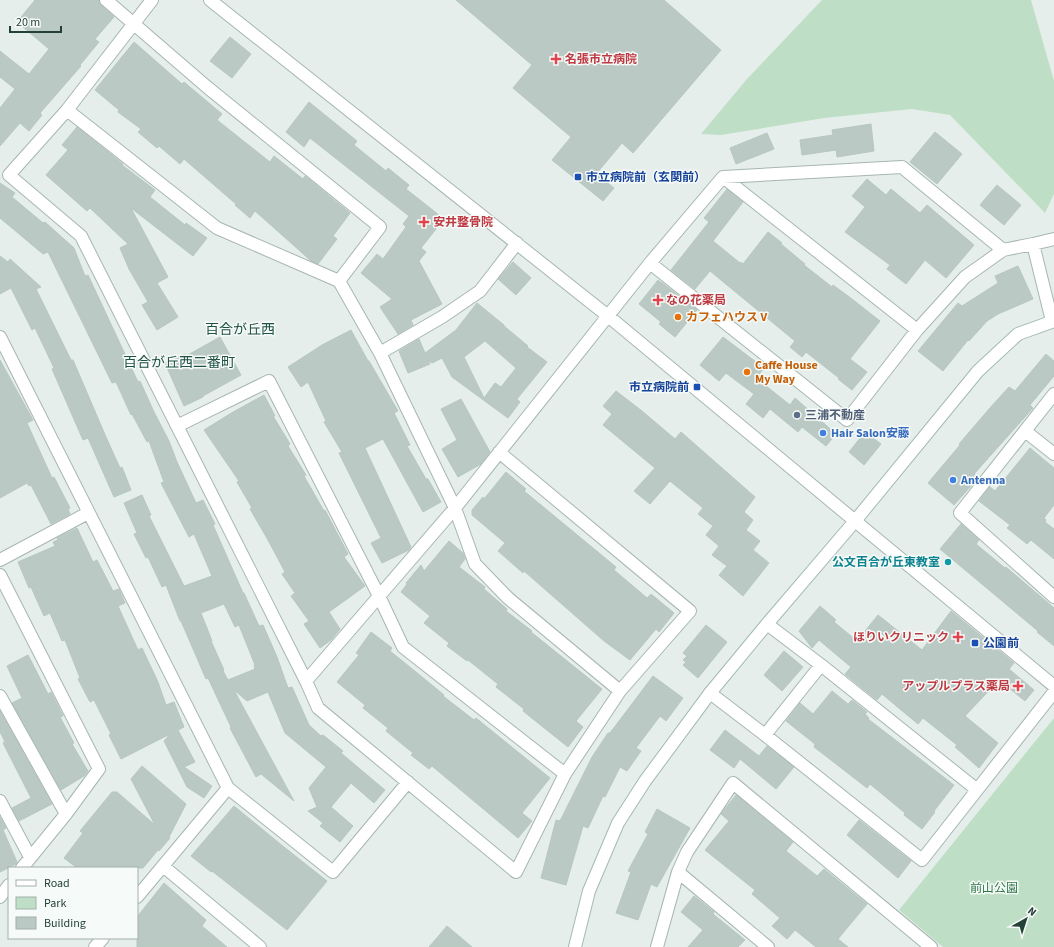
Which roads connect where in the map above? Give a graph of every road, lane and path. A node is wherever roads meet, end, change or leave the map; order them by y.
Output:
1 (106, 0) edge
2 (152, 0) edge
3 (210, 0) edge
4 (134, 24) junction
5 (67, 110) junction
6 (5, 171) edge
7 (723, 177) junction
8 (1054, 239) edge
9 (517, 243) junction
10 (1033, 244) junction
11 (1003, 250) junction
12 (650, 263) junction
13 (339, 281) junction
14 (608, 316) junction
15 (1053, 321) edge
16 (918, 330) junction
17 (0, 336) edge
18 (380, 353) junction
19 (1054, 394) edge
20 (177, 426) junction
21 (1025, 431) junction
22 (499, 452) junction
23 (1054, 454) edge
24 (454, 508) junction
25 (88, 513) junction
26 (855, 521) junction
27 (0, 560) edge
28 (0, 575) edge
29 (379, 596) junction
30 (1054, 596) edge
31 (766, 624) junction
32 (821, 665) junction
33 (306, 681) junction
34 (1054, 686) edge
35 (620, 691) junction
36 (1054, 692) edge
37 (710, 693) junction
38 (0, 696) edge
39 (765, 735) junction
40 (565, 774) junction
41 (408, 782) junction
42 (228, 788) junction
43 (976, 789) junction
44 (0, 801) edge
45 (66, 814) junction
46 (30, 857) junction
47 (163, 866) junction
48 (23, 867) edge
49 (678, 872) junction
50 (8, 886) edge
51 (0, 896) edge
52 (138, 896) edge
53 (102, 939) edge
54 (95, 947) edge
55 (260, 947) edge
56 (575, 947) edge
57 (657, 947) edge
58 (768, 947) edge
59 (931, 947) edge

1 - 4 street
2 - 4 street
3 - 9 street
4 - 5 street
4 - 13 street
5 - 6 street
5 - 13 street
6 - 20 street
7 - 11 street
7 - 12 street
7 - 16 street
8 - 10 street
9 - 14 street
9 - 18 street
10 - 11 street
10 - 15 street
11 - 16 street
12 - 14 street
12 - 16 street
13 - 18 street
14 - 22 street
14 - 26 street
15 - 26 street
17 - 25 street
18 - 24 street
19 - 21 street
20 - 29 street
20 - 33 street
21 - 23 street
21 - 30 street
22 - 24 street
22 - 35 street
24 - 29 street
24 - 35 street
25 - 27 street
25 - 42 street
26 - 31 street
26 - 34 street
28 - 45 street
29 - 33 street
29 - 40 street
31 - 32 street
31 - 37 street
32 - 39 street
32 - 43 street
33 - 41 street
35 - 40 street
36 - 43 street
37 - 39 street
37 - 56 street
38 - 45 street
39 - 43 street
40 - 41 street
41 - 42 street
42 - 47 street
44 - 46 street
45 - 46 street
46 - 48 street
47 - 52 street
47 - 55 street
49 - 57 street
49 - 58 street
49 - 59 street
50 - 51 street
53 - 54 street

